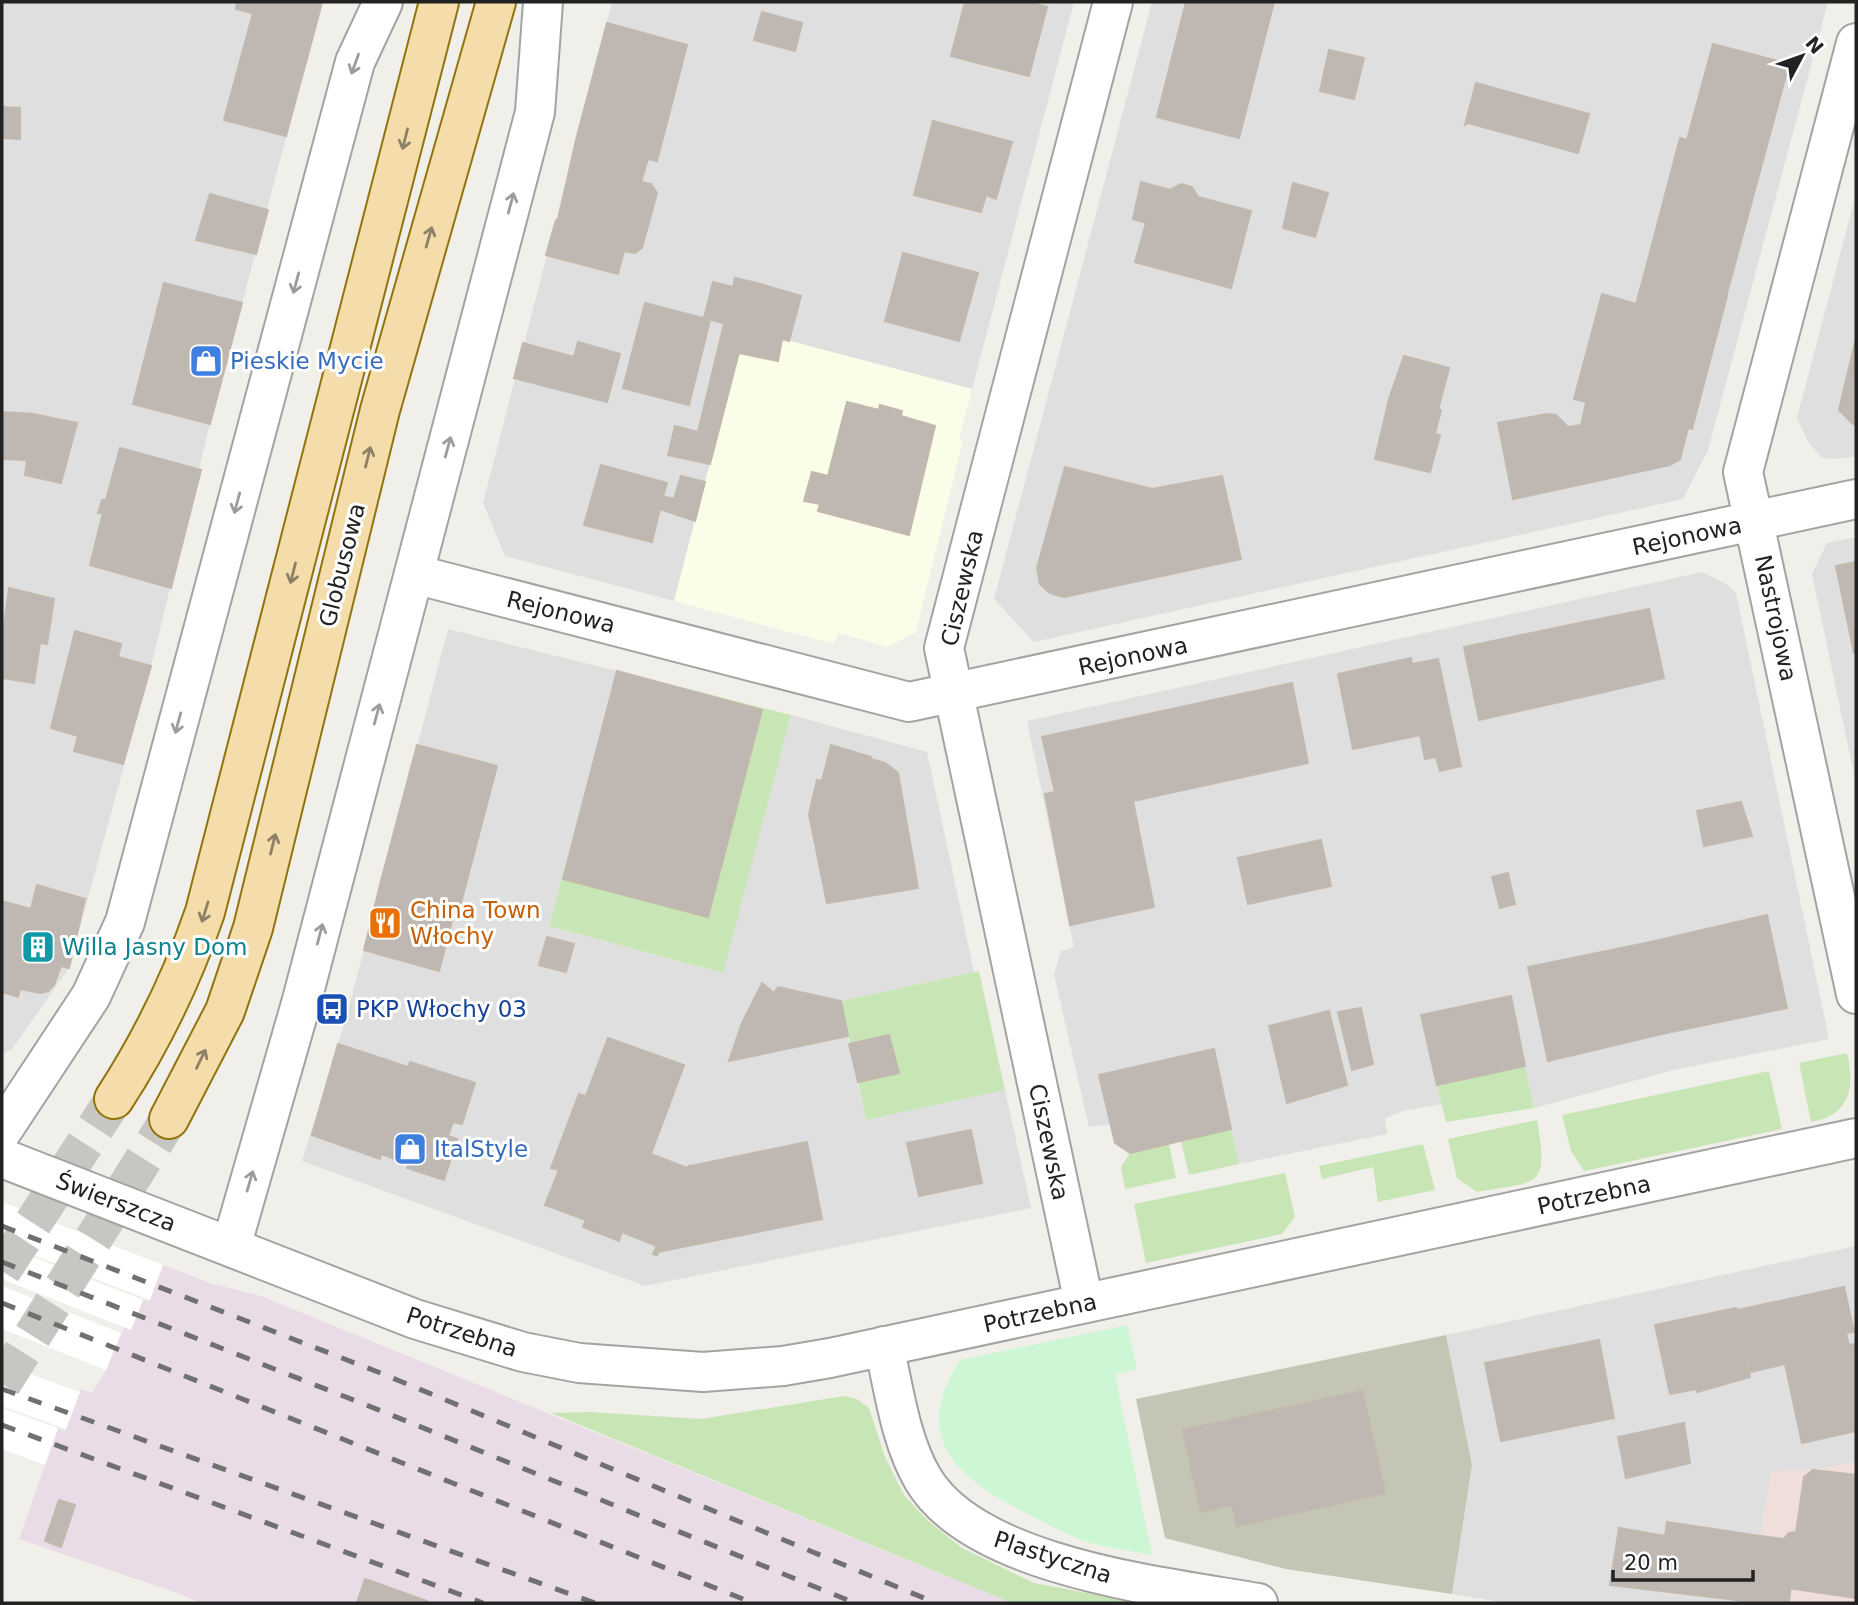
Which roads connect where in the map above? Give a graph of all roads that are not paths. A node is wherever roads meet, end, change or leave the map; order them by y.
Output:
1 (383, 2) edge
2 (439, 2) edge
3 (496, 2) edge
4 (543, 2) edge
5 (1113, 2) edge
6 (1856, 43) edge
7 (1856, 499) edge
8 (1754, 521) junction
9 (414, 574) junction
10 (955, 694) junction
11 (1856, 994) edge
12 (114, 1099) tunnel mouth
13 (169, 1119) tunnel mouth
14 (2, 1131) edge
15 (1856, 1138) edge
16 (2, 1157) edge
17 (231, 1247) junction
18 (1084, 1303) junction
19 (884, 1346) junction
20 (1258, 1603) edge

1 -> 14 street
2 -> 12 main road, Globusowa
13 -> 3 main road, Globusowa
9 -> 4 street
5 - 10 street, Ciszewska
6 - 8 street, Nastrojowa
7 - 8 street, Rejonowa
8 - 10 street, Rejonowa
8 - 11 street, Nastrojowa
9 - 10 street, Rejonowa
17 -> 9 street
10 - 18 street, Ciszewska
15 - 18 street, Potrzebna
16 - 17 street, Świerszcza
17 - 19 street, Potrzebna
18 - 19 street, Potrzebna
19 - 20 street, Plastyczna

